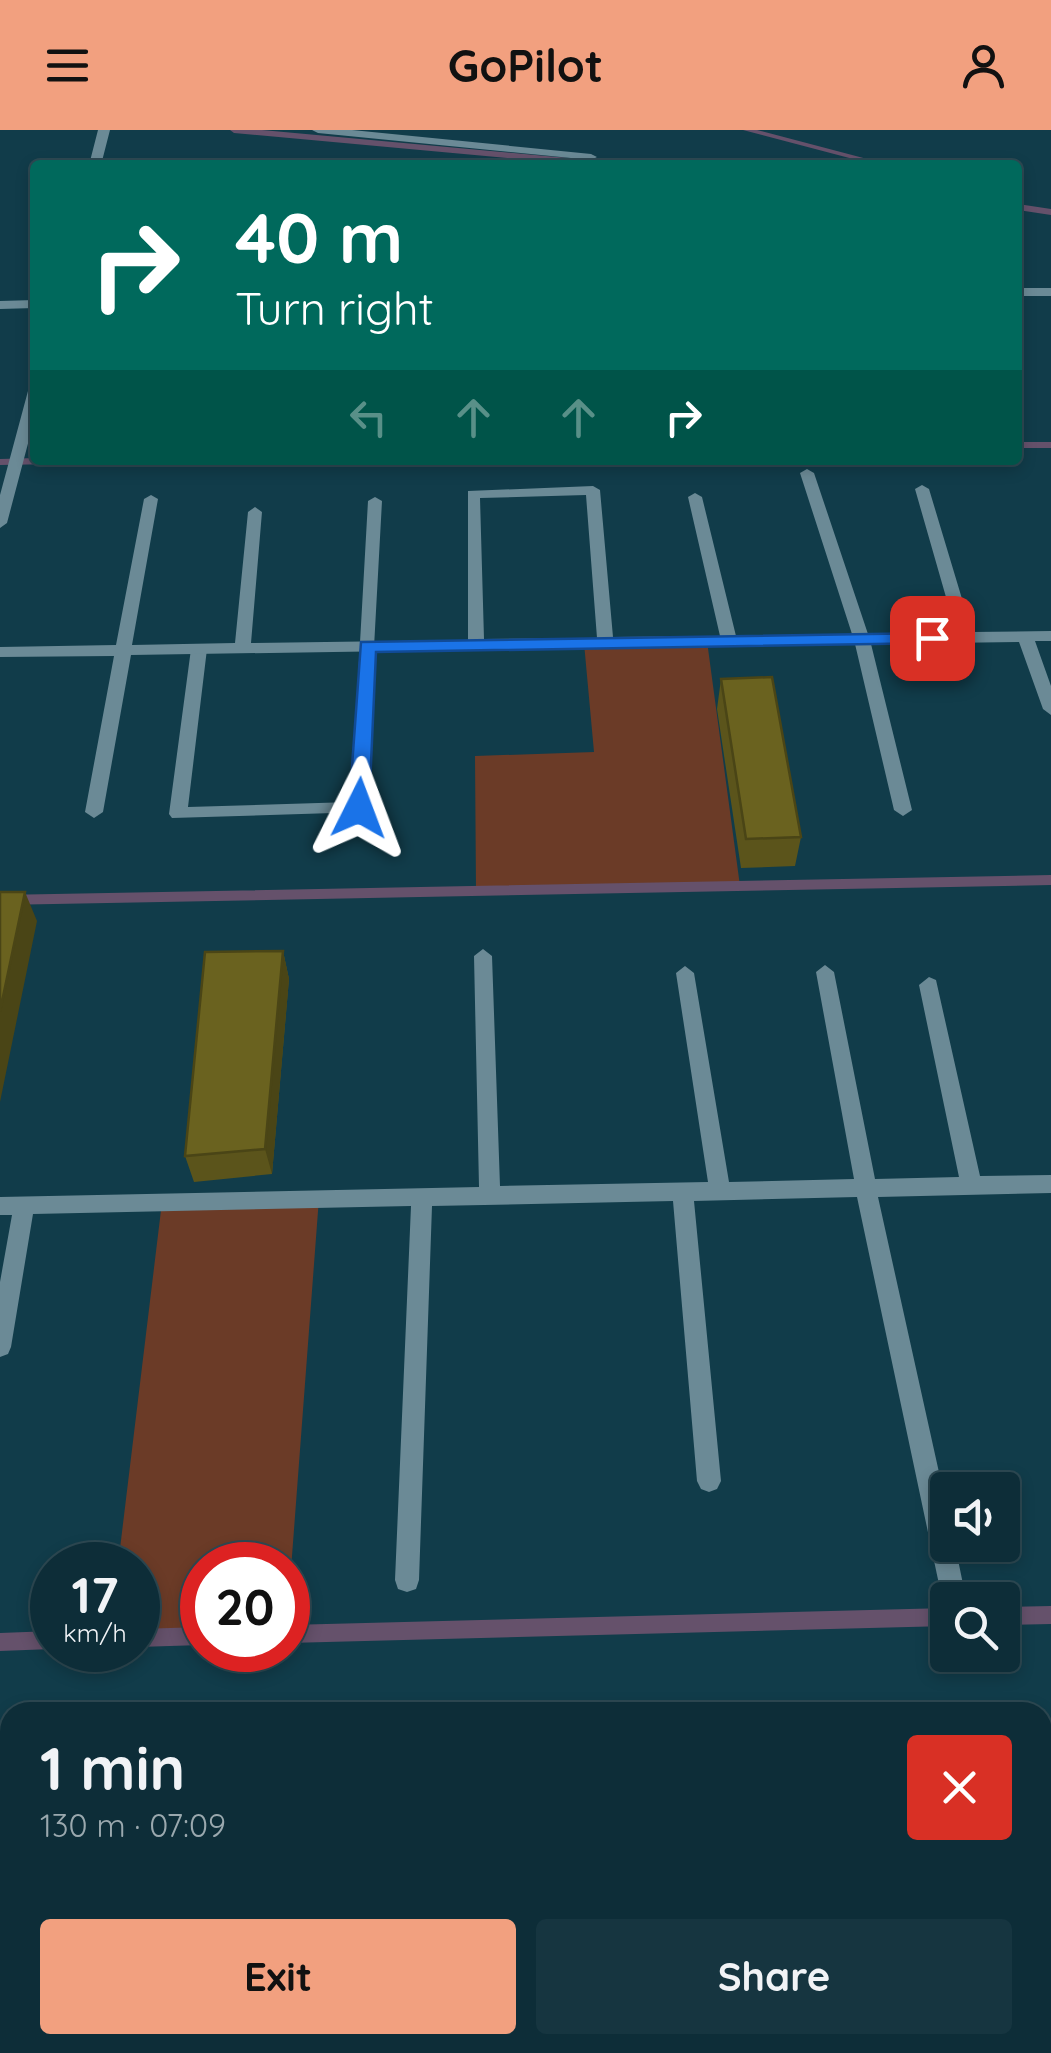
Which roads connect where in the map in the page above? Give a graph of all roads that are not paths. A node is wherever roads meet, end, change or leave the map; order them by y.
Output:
1 (104, 130) edge
2 (318, 130) edge
3 (592, 156) dead end
4 (96, 160) edge
5 (1022, 292) edge
6 (1051, 292) edge
7 (0, 304) edge
8 (30, 304) edge
9 (30, 410) edge
10 (807, 473) dead end
11 (922, 489) dead end
12 (695, 497) dead end
13 (151, 500) dead end
14 (375, 501) dead end
15 (255, 512) dead end
16 (0, 523) edge
17 (1026, 636) junction
18 (1051, 636) edge
19 (966, 638) junction
20 (862, 640) junction
21 (728, 641) junction
22 (605, 643) junction
23 (476, 645) junction
24 (367, 646) junction
25 (243, 648) junction
26 (199, 649) junction
27 (125, 650) junction
28 (0, 652) edge
29 (1051, 709) edge
30 (903, 810) dead end
31 (94, 812) dead end
32 (483, 956) dead end
33 (825, 972) dead end
34 (685, 974) dead end
35 (929, 985) dead end
36 (1051, 1184) edge
37 (971, 1185) junction
38 (866, 1188) junction
39 (720, 1191) junction
40 (682, 1192) junction
41 (490, 1195) junction
42 (422, 1196) junction
43 (24, 1204) junction
44 (0, 1206) edge
45 (0, 1347) edge
46 (710, 1481) dead end
47 (407, 1580) dead end
48 (951, 1582) edge

1 - 4 street
2 - 3 street
5 - 6 street
7 - 8 street
9 - 16 street
10 - 20 street
11 - 19 street
12 - 21 street
13 - 27 street
14 - 24 street
15 - 25 street
17 - 18 street
17 - 19 street
17 - 29 street
19 - 20 street
20 - 21 street
20 - 30 street
21 - 22 street
22 - 23 street
22 - 23 street
23 - 24 street
24 - 25 street
24 - 26 street
25 - 26 street
26 - 27 street
27 - 28 street
27 - 31 street
32 - 41 street
33 - 38 street
34 - 39 street
35 - 37 street
36 - 37 street
37 - 38 street
38 - 39 street
38 - 48 street
39 - 40 street
40 - 41 street
40 - 46 street
41 - 42 street
42 - 43 street
42 - 47 street
43 - 44 street
43 - 45 street

